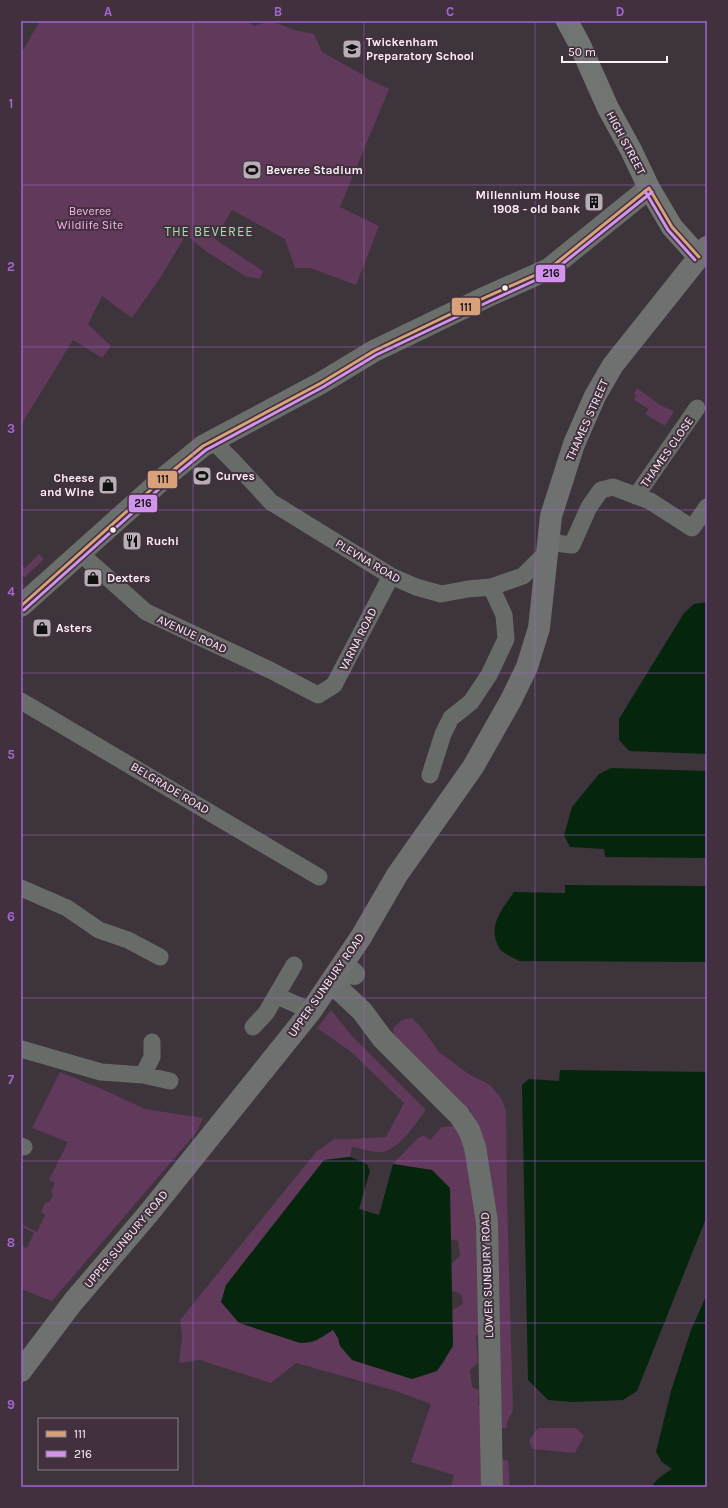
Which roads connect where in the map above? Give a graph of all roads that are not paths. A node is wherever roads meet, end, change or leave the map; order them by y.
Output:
1 (567, 21) edge
2 (649, 188) junction
3 (705, 250) edge
4 (697, 408) dead end
5 (213, 441) junction
6 (636, 496) junction
7 (707, 507) edge
8 (547, 547) junction
9 (80, 553) junction
10 (391, 576) junction
11 (491, 587) junction
12 (21, 606) edge
13 (318, 695) joint
14 (21, 700) edge
15 (430, 775) dead end
16 (319, 877) dead end
17 (21, 888) edge
18 (356, 945) junction
19 (160, 957) dead end
20 (294, 966) dead end
21 (354, 974) junction
22 (331, 982) junction
23 (277, 996) junction
24 (311, 1011) junction
25 (362, 1011) junction
26 (253, 1027) dead end
27 (152, 1042) dead end
28 (21, 1049) edge
29 (143, 1075) junction
30 (170, 1081) dead end
31 (21, 1371) edge
32 (492, 1487) edge

1 - 2 main road, HIGH STREET
2 - 3 main road, HIGH STREET
2 - 5 street
3 - 8 highway, THAMES STREET
4 - 6 street, THAMES CLOSE
5 - 9 street
5 - 10 street, PLEVNA ROAD
6 - 7 street, THAMES CLOSE
6 - 8 street, THAMES CLOSE
8 - 11 street, PLEVNA ROAD
8 - 18 highway, UPPER SUNBURY ROAD
9 - 12 street
9 - 13 street, AVENUE ROAD
10 - 11 street, PLEVNA ROAD
10 - 13 street, VARNA ROAD
11 - 15 street
14 - 16 street, BELGRADE ROAD
17 - 19 street
18 - 21 street, LOWER SUNBURY ROAD
18 - 22 highway, UPPER SUNBURY ROAD
20 - 23 street
21 - 22 street
21 - 25 street, LOWER SUNBURY ROAD
22 - 24 highway, UPPER SUNBURY ROAD
22 - 25 street, LOWER SUNBURY ROAD
23 - 24 street
23 - 26 street
24 - 31 highway, UPPER SUNBURY ROAD
25 - 32 street, LOWER SUNBURY ROAD
27 - 29 street
28 - 29 street
29 - 30 street

